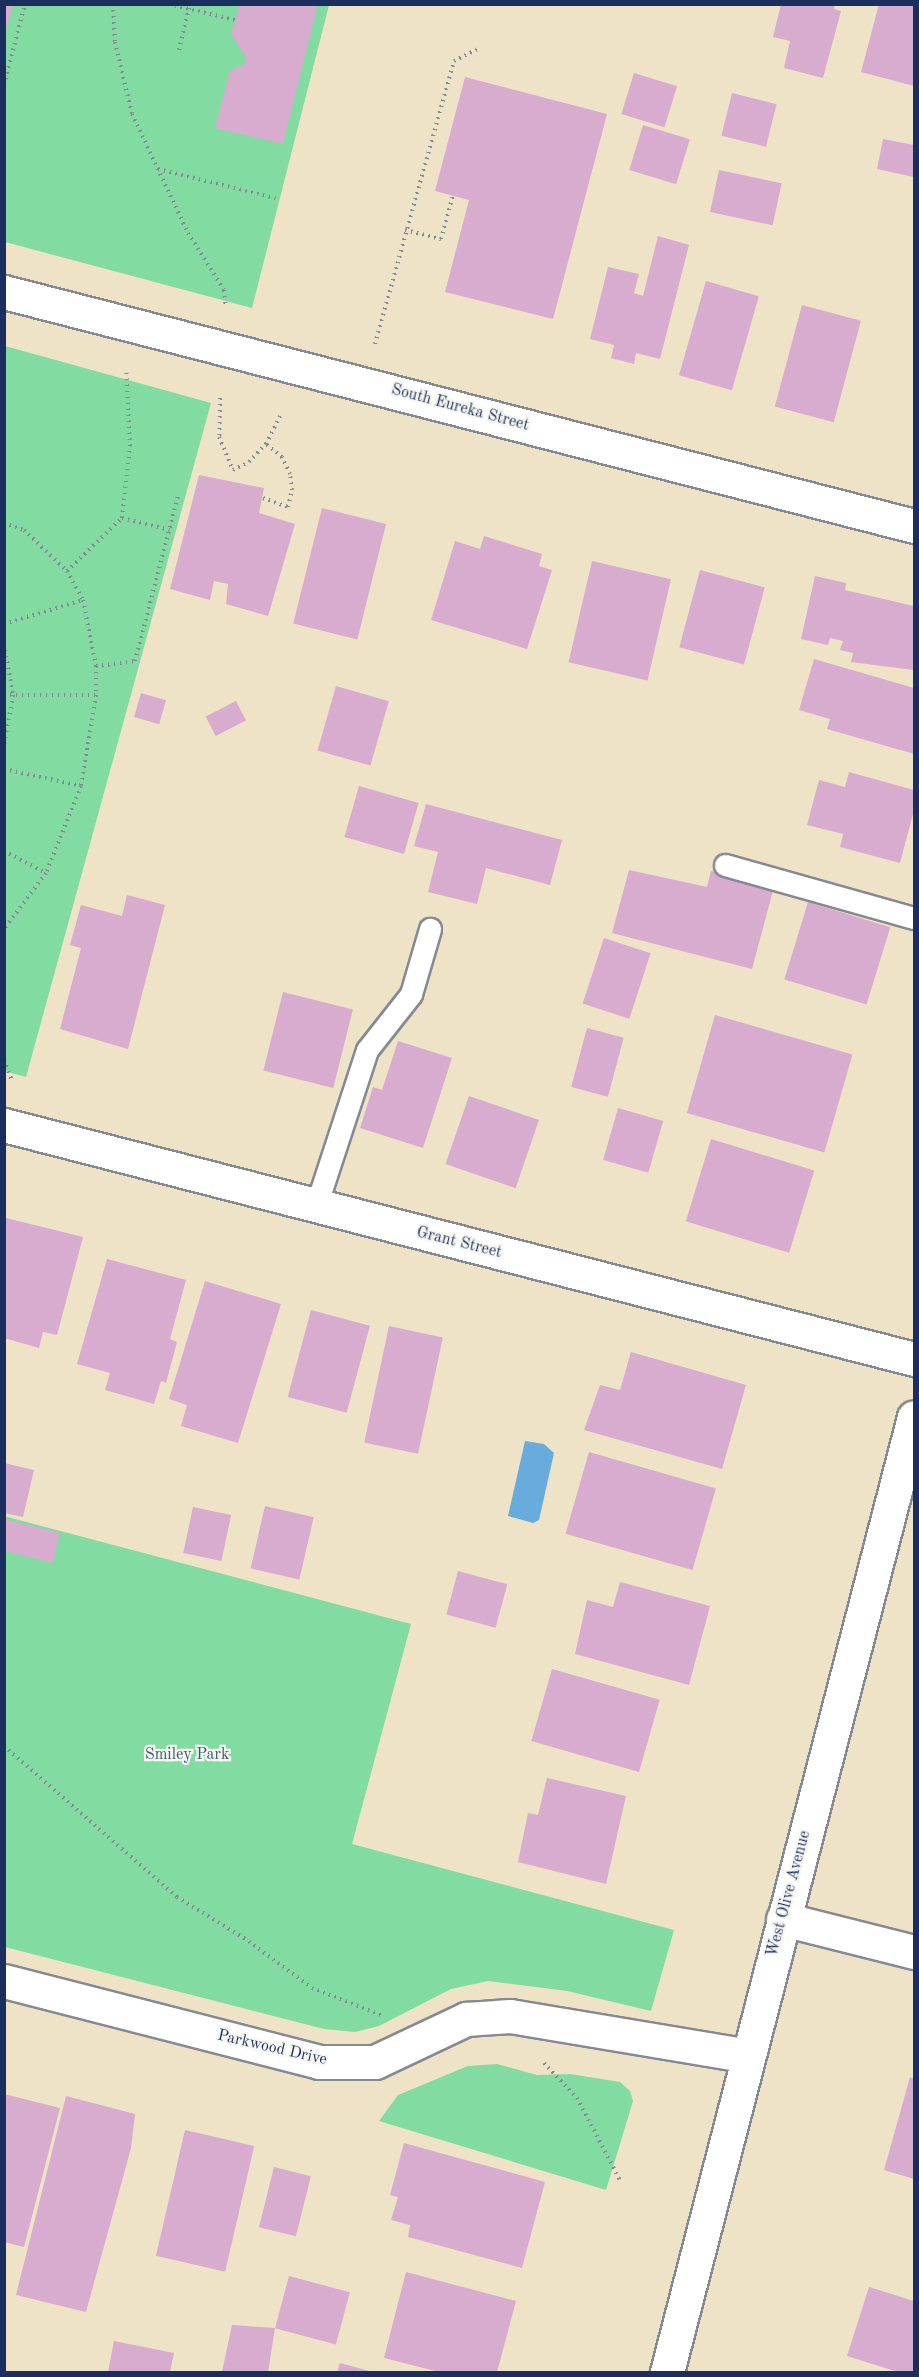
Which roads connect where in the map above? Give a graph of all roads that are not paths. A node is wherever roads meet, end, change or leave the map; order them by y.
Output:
1 (4, 292) edge
2 (915, 526) edge
3 (725, 865) dead end
4 (915, 918) edge
5 (430, 929) dead end
6 (4, 1125) edge
7 (316, 1206) junction
8 (915, 1359) edge
9 (915, 1417) edge
10 (783, 1919) junction
11 (915, 1952) edge
12 (4, 1981) edge
13 (748, 2056) junction
14 (667, 2373) edge

1 - 2 street, South Eureka Street
3 - 4 lane
5 - 7 lane
6 - 7 street, Grant Street
7 - 8 street, Grant Street
9 - 10 street, West Olive Avenue
10 - 11 street
10 - 13 street, West Olive Avenue
12 - 13 street, Parkwood Drive
13 - 14 street, West Olive Avenue

